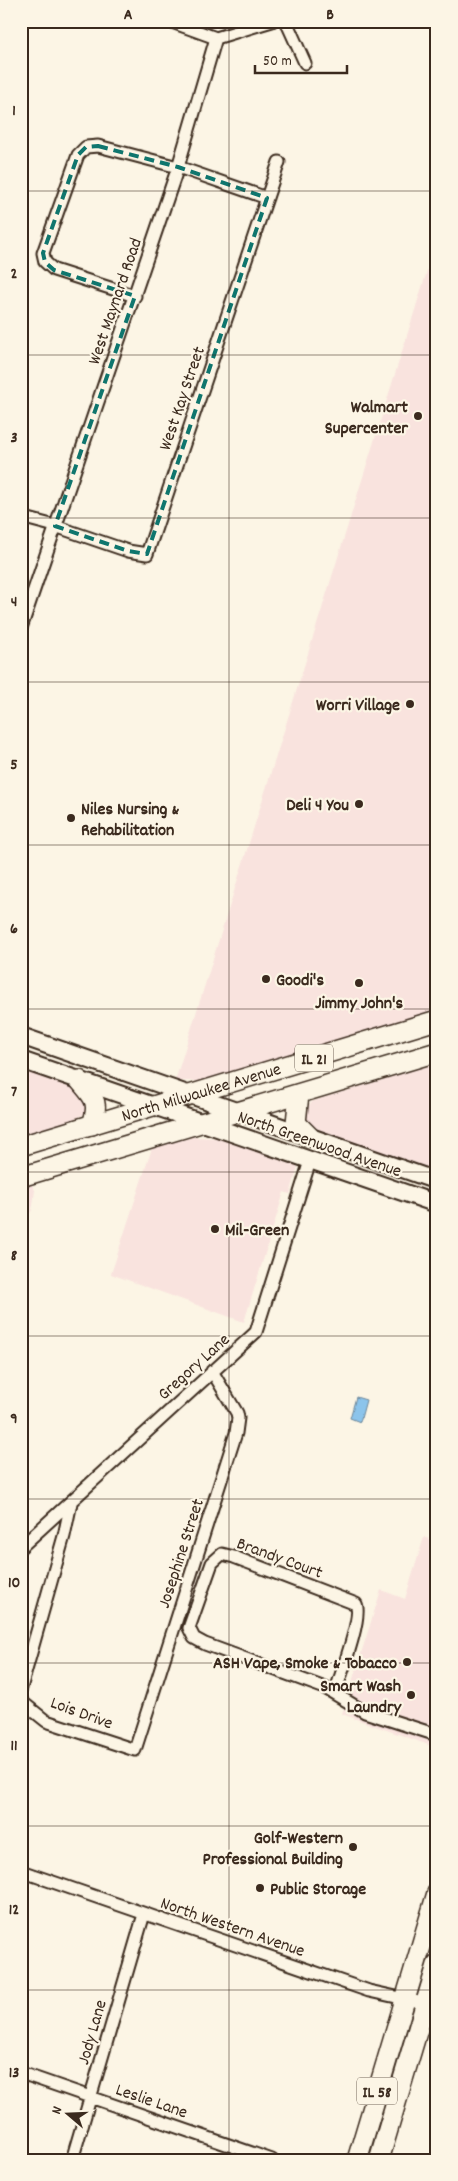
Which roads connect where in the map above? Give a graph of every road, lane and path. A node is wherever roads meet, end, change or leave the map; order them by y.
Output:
1 (170, 21) edge
2 (272, 21) edge
3 (286, 21) edge
4 (216, 38) junction
5 (305, 63) dead end
6 (279, 162) dead end
7 (178, 167) junction
8 (267, 198) junction
9 (135, 296) junction
10 (21, 517) edge
11 (55, 526) junction
12 (21, 628) edge
13 (437, 1020) edge
14 (21, 1036) edge
15 (437, 1052) edge
16 (21, 1060) edge
17 (79, 1080) junction
18 (299, 1094) junction
19 (190, 1095) junction
20 (153, 1106) junction
21 (238, 1112) junction
22 (201, 1123) junction
23 (92, 1125) junction
24 (310, 1137) junction
25 (21, 1146) edge
26 (310, 1161) junction
27 (21, 1177) edge
28 (437, 1180) edge
29 (437, 1204) edge
30 (212, 1371) junction
31 (71, 1503) junction
32 (21, 1547) edge
33 (21, 1688) edge
34 (335, 1693) junction
35 (21, 1701) edge
36 (437, 1735) edge
37 (135, 1750) joint
38 (21, 1871) edge
39 (437, 1893) edge
40 (144, 1914) junction
41 (437, 1965) edge
42 (404, 1999) junction
43 (431, 2005) edge
44 (21, 2073) edge
45 (90, 2098) junction
46 (72, 2160) edge
47 (272, 2160) edge
48 (357, 2160) edge
49 (380, 2160) edge

1 - 4 street
2 - 4 street
3 - 5 street
4 - 7 street, West Maynard Road
6 - 8 street, West Kay Street
7 - 8 street
7 - 9 street, West Maynard Road
7 - 9 street
8 - 11 street, West Kay Street
9 - 11 street, West Maynard Road
10 - 11 street
11 - 12 street, West Maynard Road
13 - 19 main road, North Milwaukee Avenue / IL 21
14 - 19 main road, North Greenwood Avenue
15 - 18 main road, North Milwaukee Avenue / IL 21
16 - 17 main road, North Greenwood Avenue
17 - 20 main road, North Greenwood Avenue
17 - 23 main road
18 - 21 main road, North Milwaukee Avenue / IL 21
18 - 24 main road
19 - 20 main road, North Milwaukee Avenue / IL 21
19 - 21 main road, North Greenwood Avenue
20 - 22 main road, North Greenwood Avenue
20 - 23 main road, North Milwaukee Avenue / IL 21
21 - 22 main road, North Milwaukee Avenue / IL 21
21 - 24 main road, North Greenwood Avenue
22 - 26 main road, North Greenwood Avenue
22 - 27 main road, North Milwaukee Avenue / IL 21
23 - 25 main road, North Milwaukee Avenue / IL 21
24 - 28 main road, North Greenwood Avenue
26 - 29 main road, North Greenwood Avenue
26 - 30 street, Gregory Lane
30 - 31 street, Gregory Lane
30 - 37 street, Josephine Street
31 - 32 street, Gregory Lane
31 - 33 street
34 - 34 street, Brandy Court
34 - 36 street, Brandy Court
35 - 37 street, Lois Drive
38 - 40 street, North Western Avenue
39 - 42 main road, IL 58
40 - 42 street, North Western Avenue
40 - 45 street, Jody Lane
41 - 43 main road, IL 58
42 - 43 street, North Western Avenue
42 - 48 main road, IL 58
43 - 49 main road, IL 58
44 - 45 street, Leslie Lane
45 - 46 street, Jody Lane
45 - 47 street, Leslie Lane

